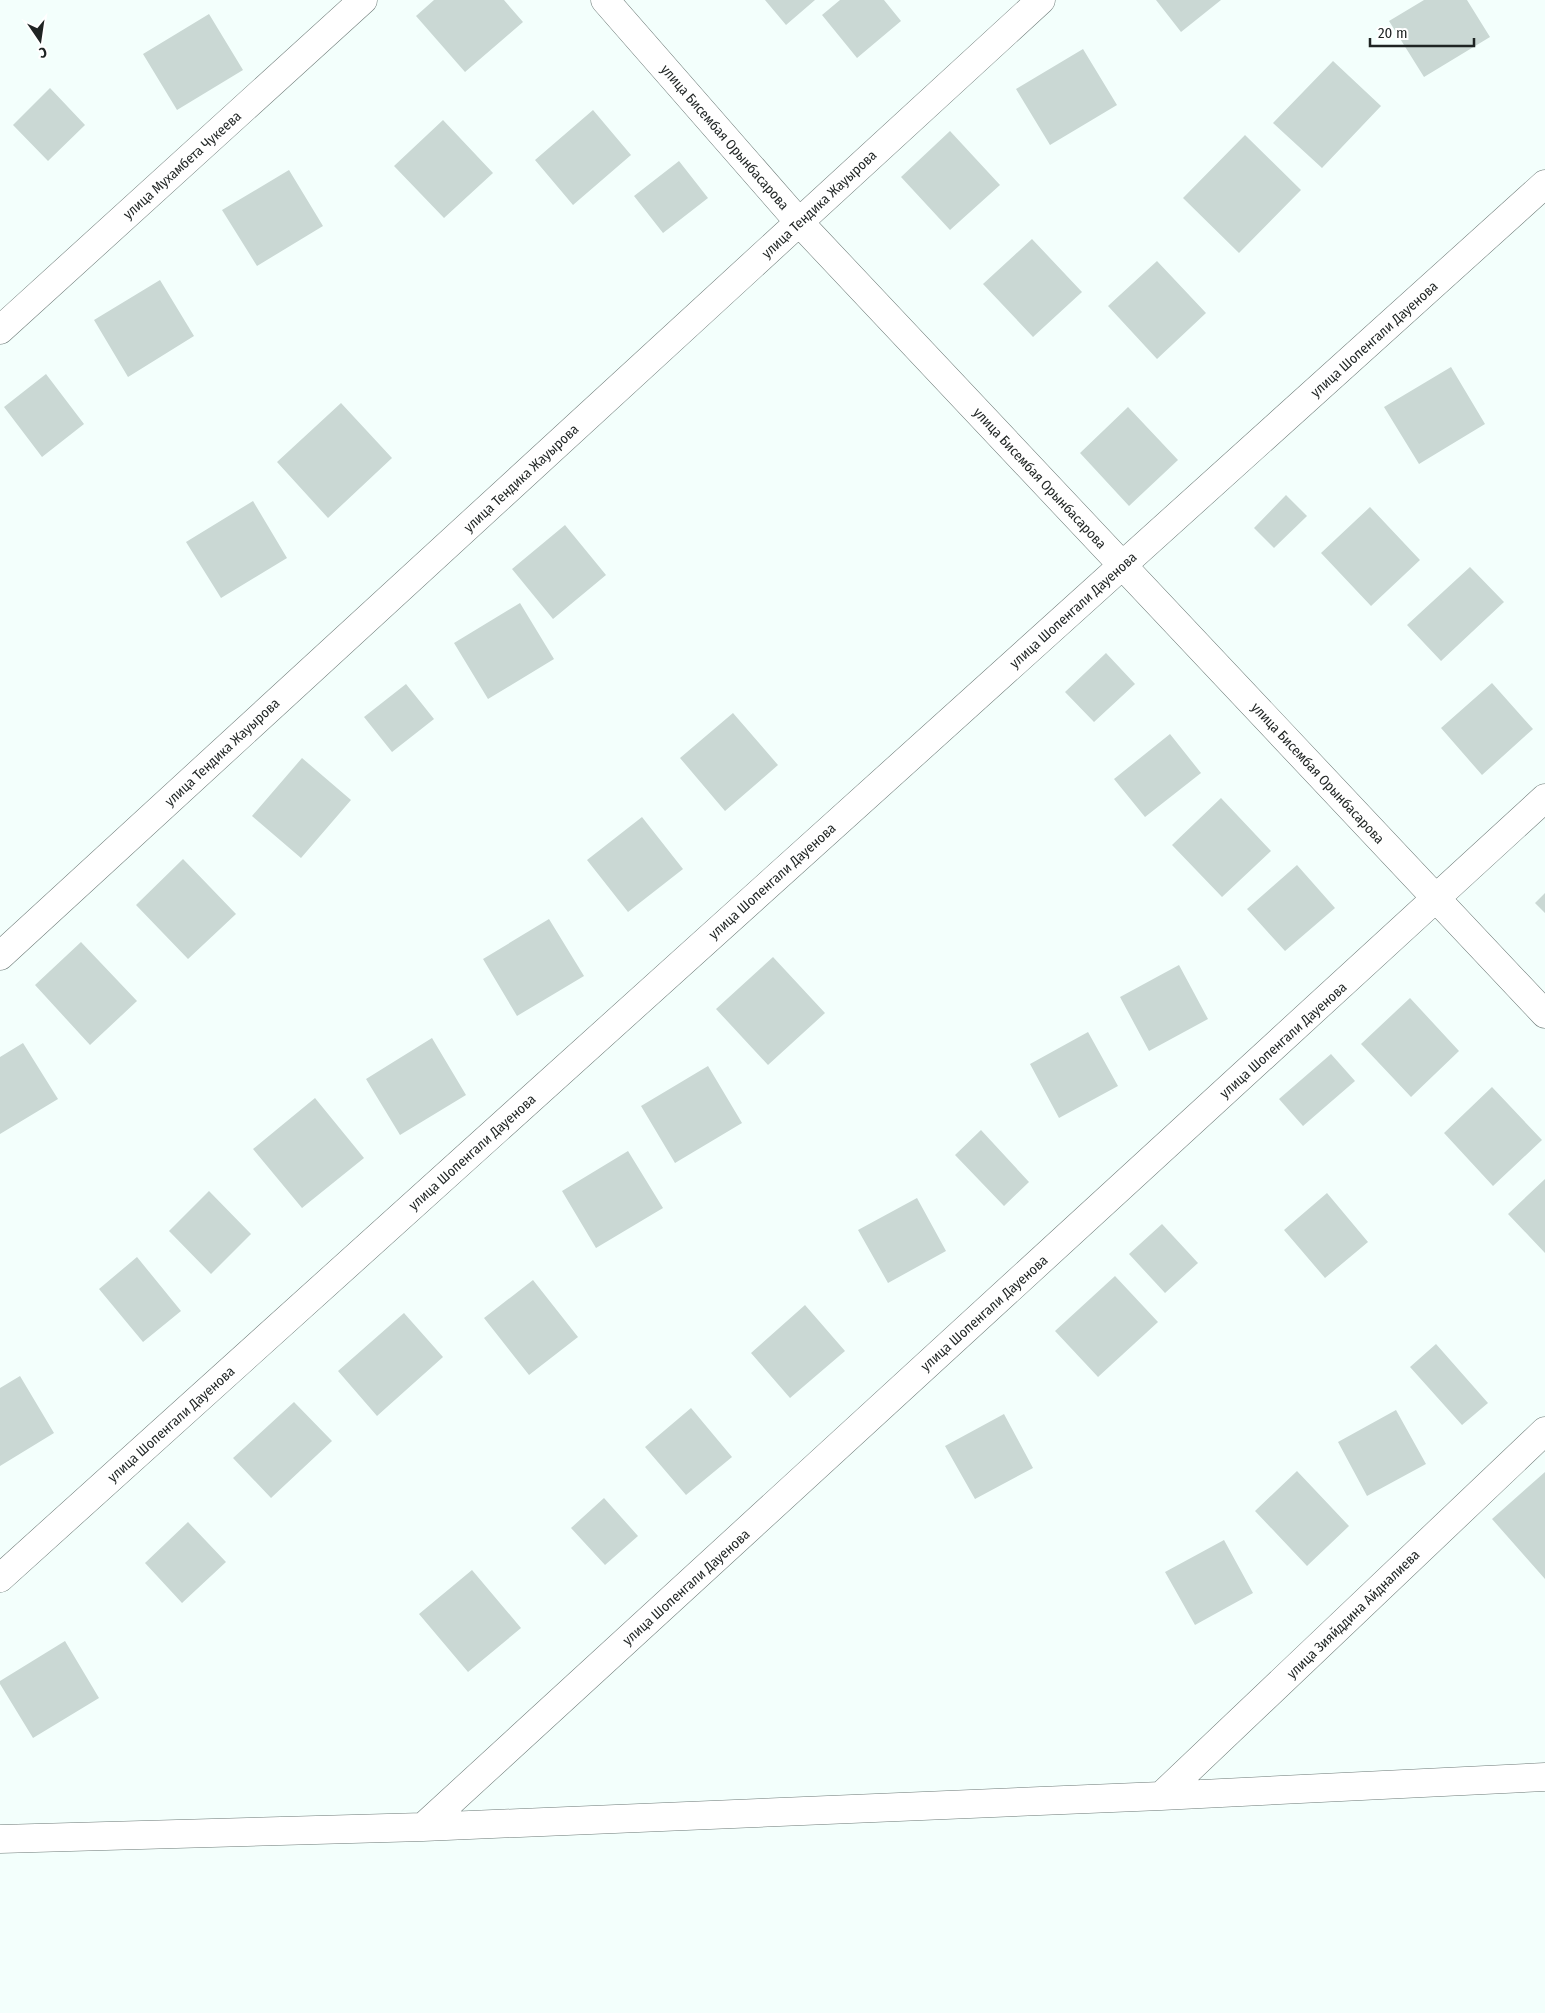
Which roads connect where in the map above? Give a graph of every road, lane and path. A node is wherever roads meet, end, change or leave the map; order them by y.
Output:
1 (363, 0) edge
2 (605, 0) edge
3 (1041, 0) edge
4 (1545, 184) edge
5 (799, 222) junction
6 (0, 330) edge
7 (1122, 566) junction
8 (1545, 798) edge
9 (1437, 898) junction
10 (0, 956) edge
11 (1545, 1014) edge
12 (1545, 1431) edge
13 (0, 1578) edge
14 (1545, 1777) edge
15 (1161, 1796) junction
16 (423, 1827) junction
17 (0, 1839) edge

1 - 6 street, улица Мухамбета Чукеева
2 - 5 street, улица Бисембая Орынбасарова
3 - 5 street, улица Тендика Жауырова
4 - 7 street, улица Шопенгали Дауенова
5 - 7 street, улица Бисембая Орынбасарова
5 - 10 street, улица Тендика Жауырова
7 - 9 street, улица Бисембая Орынбасарова
7 - 13 street, улица Шопенгали Дауенова
8 - 9 street, улица Шопенгали Дауенова
9 - 11 street, улица Бисембая Орынбасарова
9 - 16 street, улица Шопенгали Дауенова
12 - 15 street, улица Зияйддина Айдналиева
14 - 15 street
15 - 16 street
16 - 17 street

